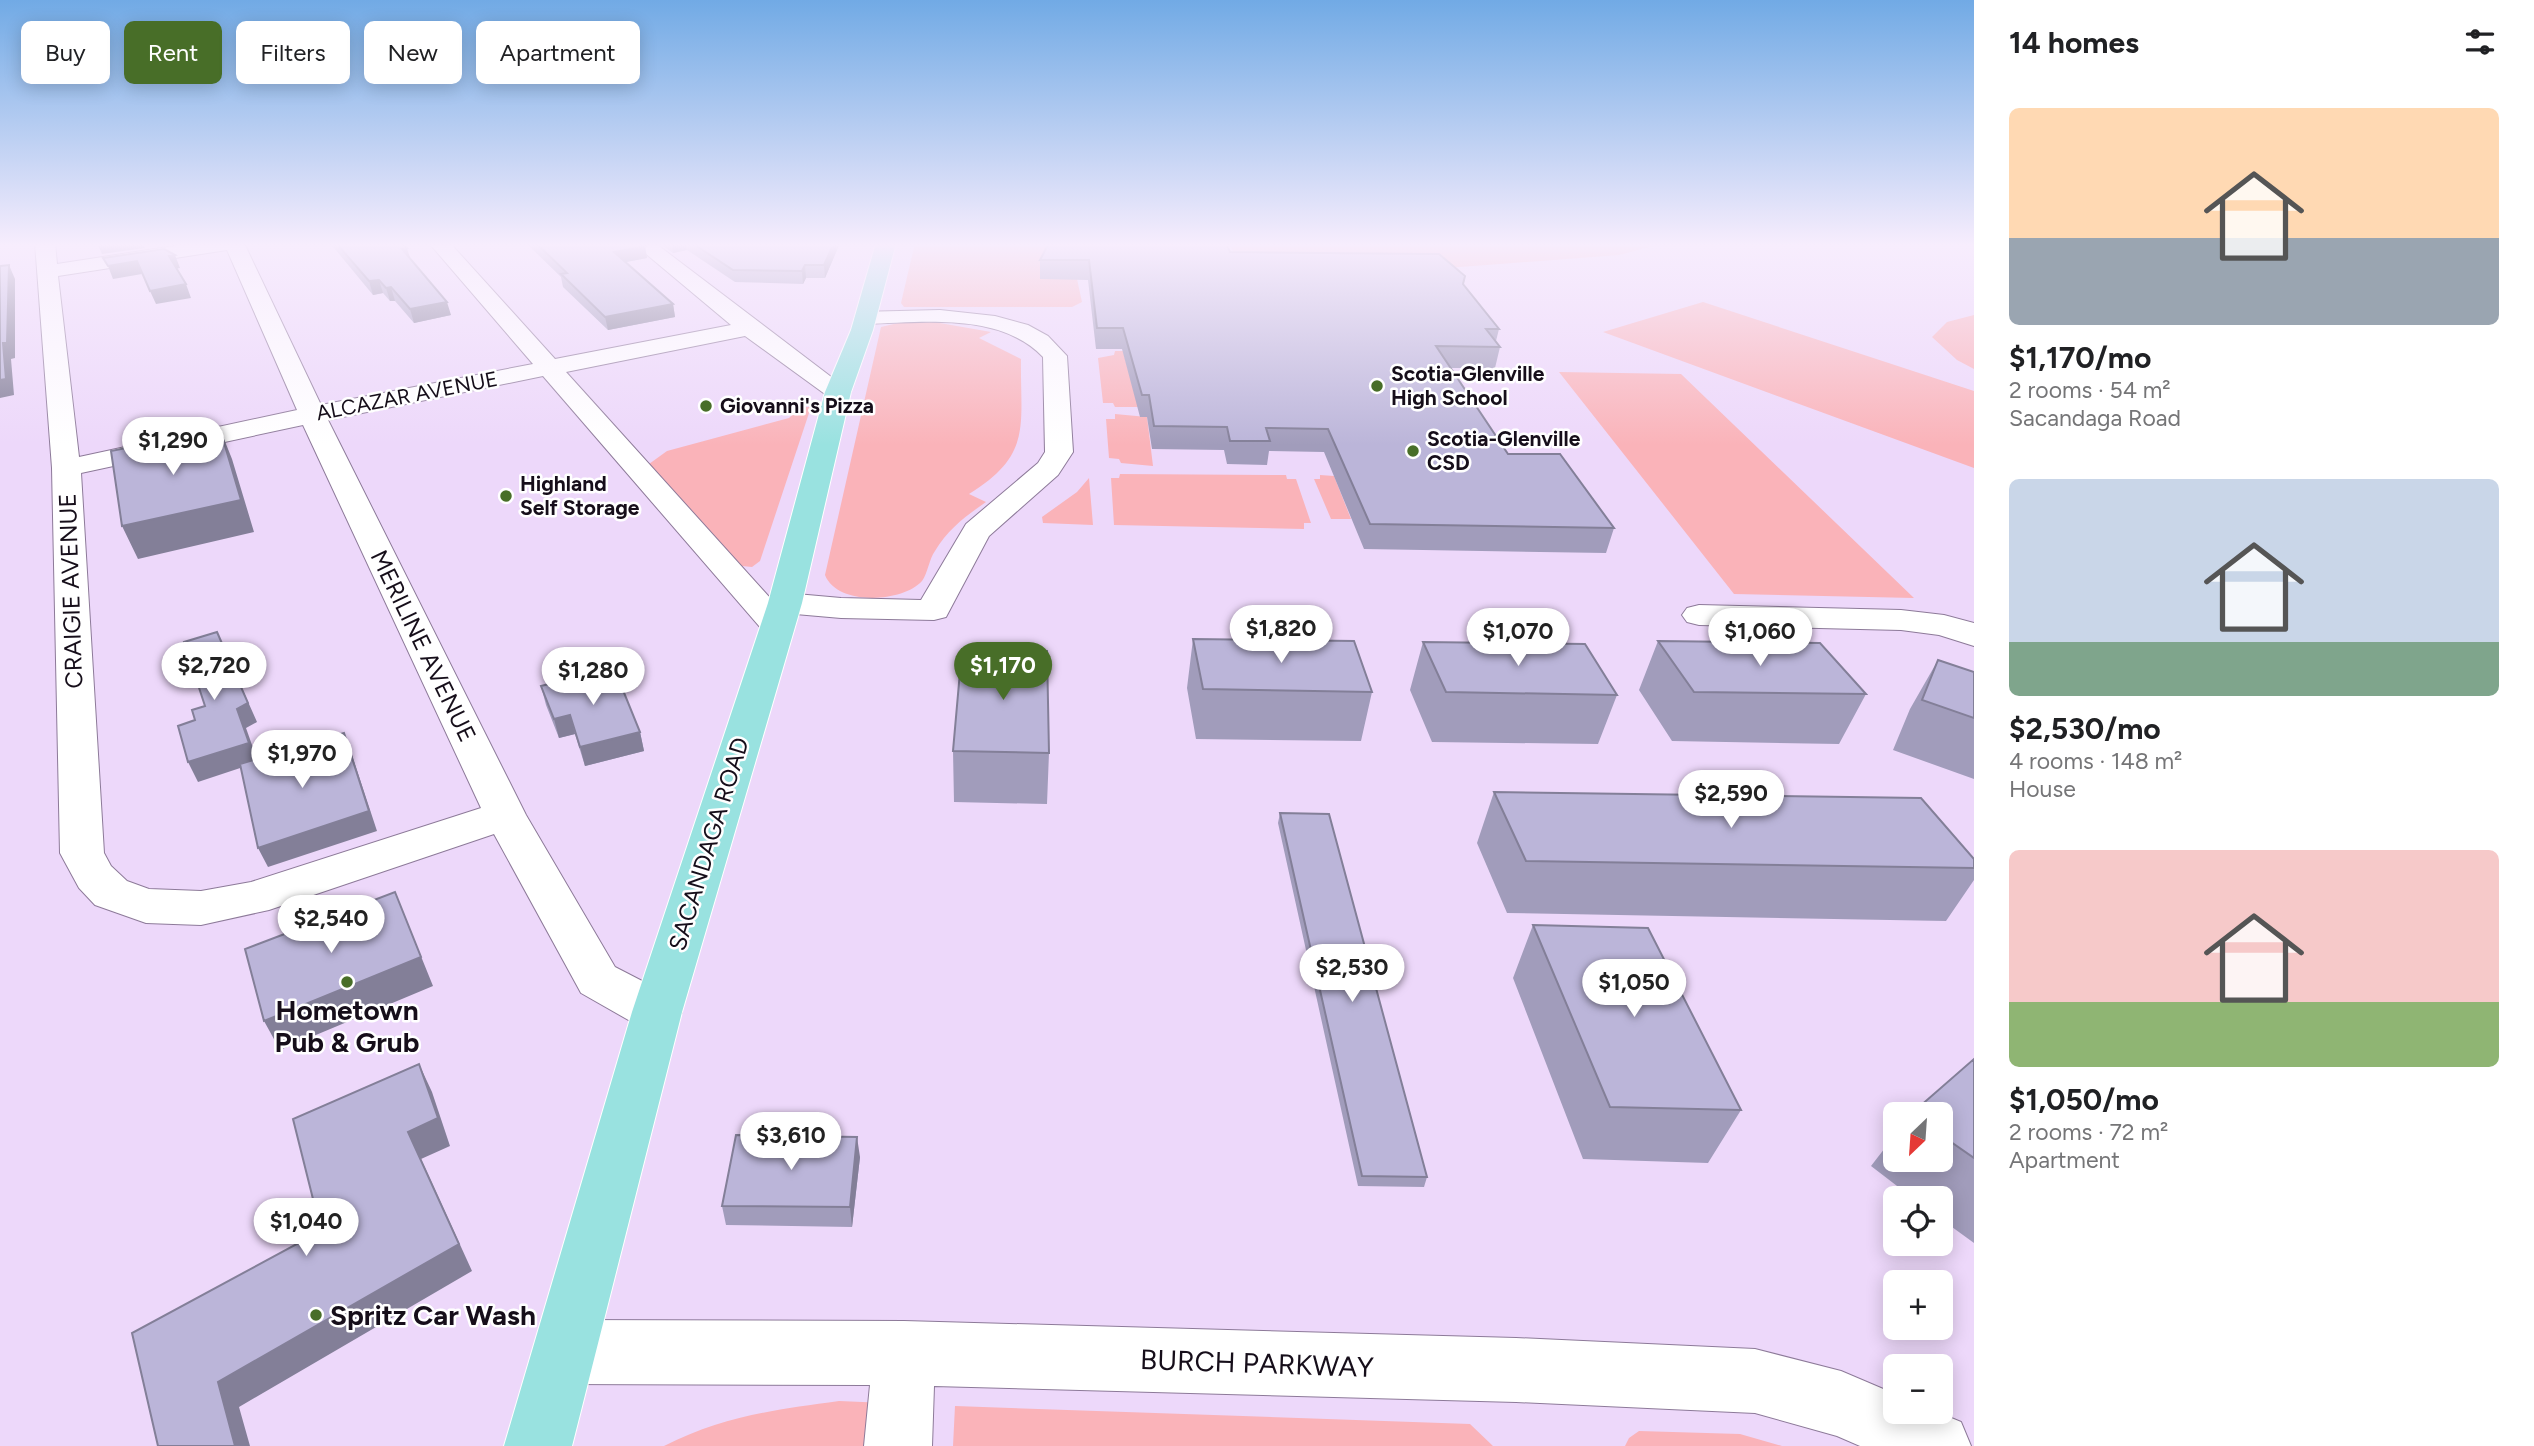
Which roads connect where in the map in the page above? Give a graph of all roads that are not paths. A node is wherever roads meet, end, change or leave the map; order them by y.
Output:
1 (52, 310) edge
2 (264, 310) edge
3 (497, 310) edge
4 (727, 310) edge
5 (868, 310) edge
6 (866, 317) junction
7 (749, 328) junction
8 (547, 368) junction
9 (838, 392) junction
10 (312, 415) junction
11 (66, 468) junction
12 (781, 614) junction
13 (1699, 615) dead end
14 (1974, 635) edge
15 (505, 815) junction
16 (657, 1012) junction
17 (565, 1352) junction
18 (904, 1353) junction
19 (538, 1446) edge
20 (898, 1446) edge
21 (1937, 1446) edge

1 - 11 street, CRAIGIE AVENUE
2 - 10 street, MERILINE AVENUE
3 - 8 street
4 - 7 street
5 - 6 main road, SACANDAGA ROAD
6 - 9 main road, SACANDAGA ROAD
6 - 12 street
7 - 8 street, ALCAZAR AVENUE
7 - 9 street
8 - 10 street, ALCAZAR AVENUE
8 - 12 street
9 - 12 main road, SACANDAGA ROAD
10 - 11 street, ALCAZAR AVENUE
10 - 15 street, MERILINE AVENUE
11 - 15 street, CRAIGIE AVENUE
12 - 16 main road, SACANDAGA ROAD
13 - 14 street
15 - 16 street, MERILINE AVENUE
16 - 17 main road, SACANDAGA ROAD
17 - 18 street, BURCH PARKWAY
17 - 19 main road, SACANDAGA ROAD
18 - 20 street
18 - 21 street, BURCH PARKWAY

